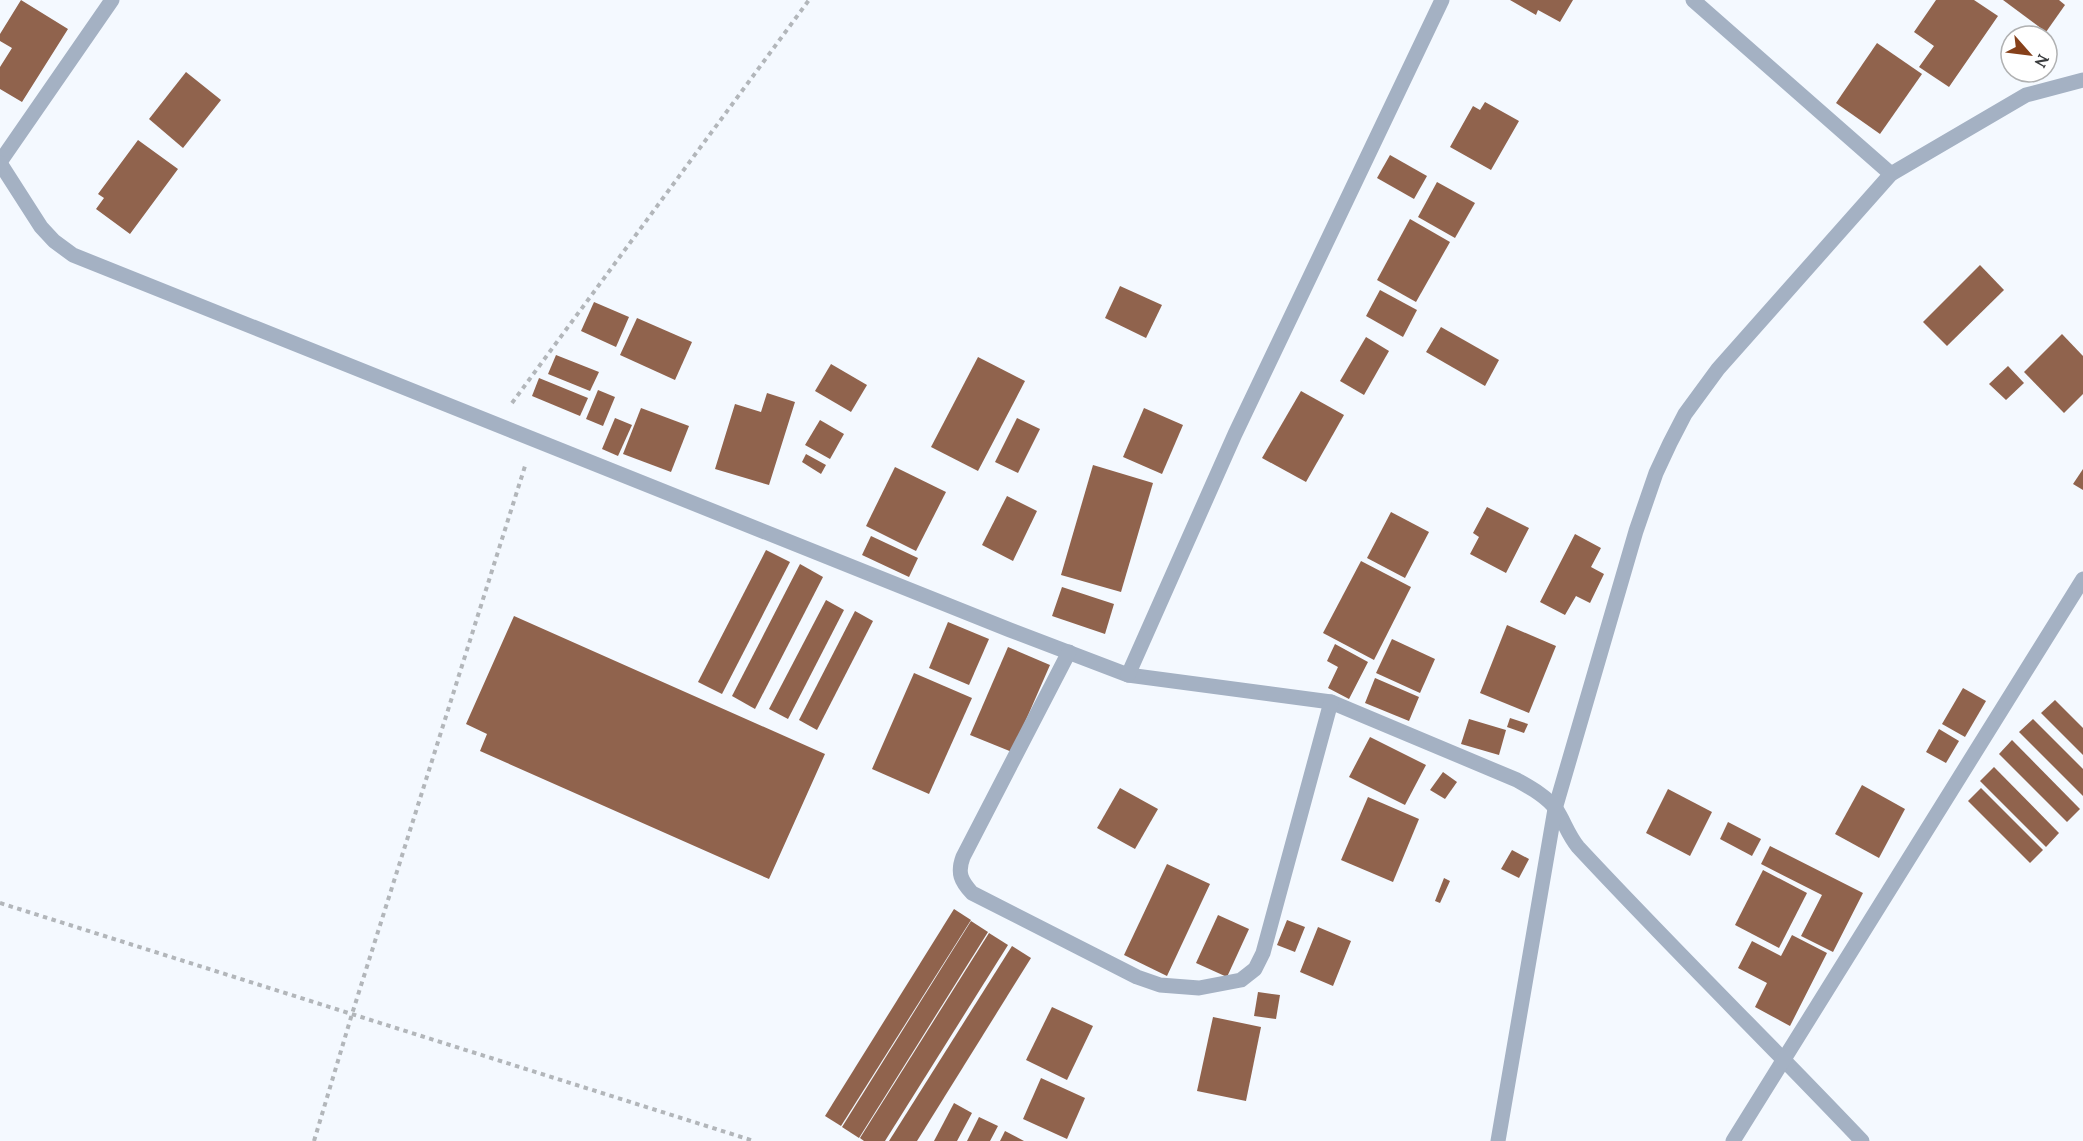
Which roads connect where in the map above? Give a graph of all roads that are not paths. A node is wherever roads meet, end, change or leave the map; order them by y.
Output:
1 (112, 0) edge
2 (1442, 0) edge
3 (1695, 1) edge
4 (2083, 80) edge
5 (0, 163) edge
6 (1891, 174) junction
7 (2083, 579) edge
8 (1069, 652) junction
9 (1128, 675) junction
10 (1331, 702) junction
11 (1556, 809) junction
12 (1785, 1060) junction
13 (1498, 1141) edge
14 (1733, 1141) edge
15 (1862, 1141) edge

1 - 5 street
2 - 9 street
3 - 6 street
4 - 6 street
5 - 8 street
6 - 11 street
7 - 12 street
8 - 9 street
8 - 10 street
9 - 10 street
10 - 11 street
11 - 12 street
11 - 13 street
12 - 14 street
12 - 15 street

